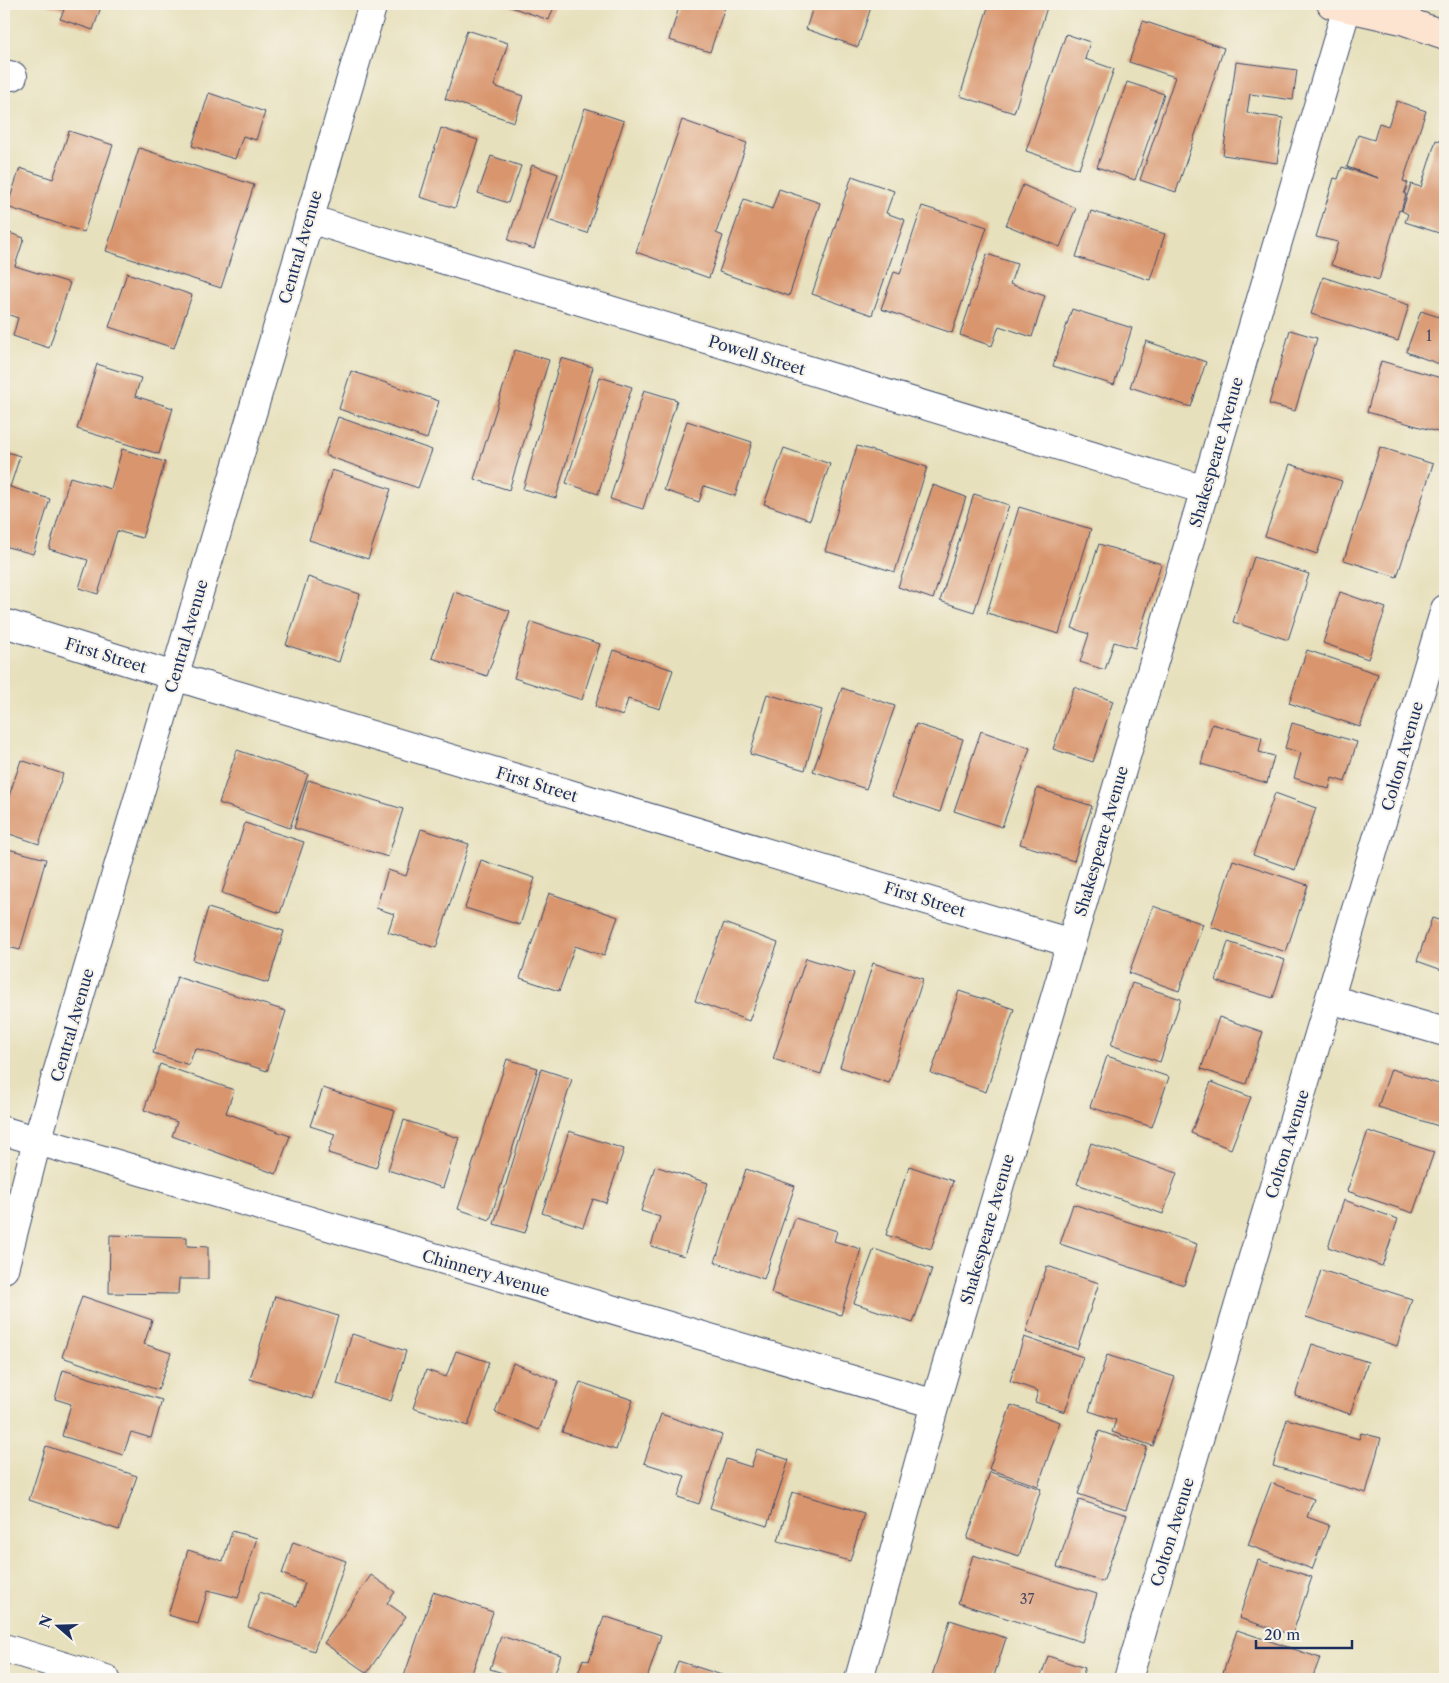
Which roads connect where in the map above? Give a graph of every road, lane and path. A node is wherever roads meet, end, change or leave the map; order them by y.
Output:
1 (373, 4) edge
2 (1342, 5) edge
3 (1404, 12) edge
4 (1445, 35) edge
5 (309, 220) junction
6 (1205, 490) junction
7 (1445, 609) edge
8 (4, 623) edge
9 (174, 676) junction
10 (1071, 943) junction
11 (1330, 999) junction
12 (1445, 1032) edge
13 (4, 1131) edge
14 (37, 1142) junction
15 (4, 1269) edge
16 (935, 1404) junction
17 (4, 1648) edge
18 (106, 1679) edge
19 (858, 1679) edge
20 (1128, 1679) edge

1 - 5 street, Central Avenue
2 - 3 main road
2 - 6 street, Shakespeare Avenue
3 - 4 main road
5 - 6 street, Powell Street
5 - 9 street, Central Avenue
6 - 10 street, Shakespeare Avenue
7 - 11 street, Colton Avenue
8 - 9 street, First Street
9 - 10 street, First Street
9 - 14 street, Central Avenue
10 - 16 street, Shakespeare Avenue
11 - 12 street
11 - 20 street, Colton Avenue
13 - 14 street, Chinnery Avenue
14 - 15 street, Central Avenue
14 - 16 street, Chinnery Avenue
16 - 19 street, Shakespeare Avenue
17 - 18 street

